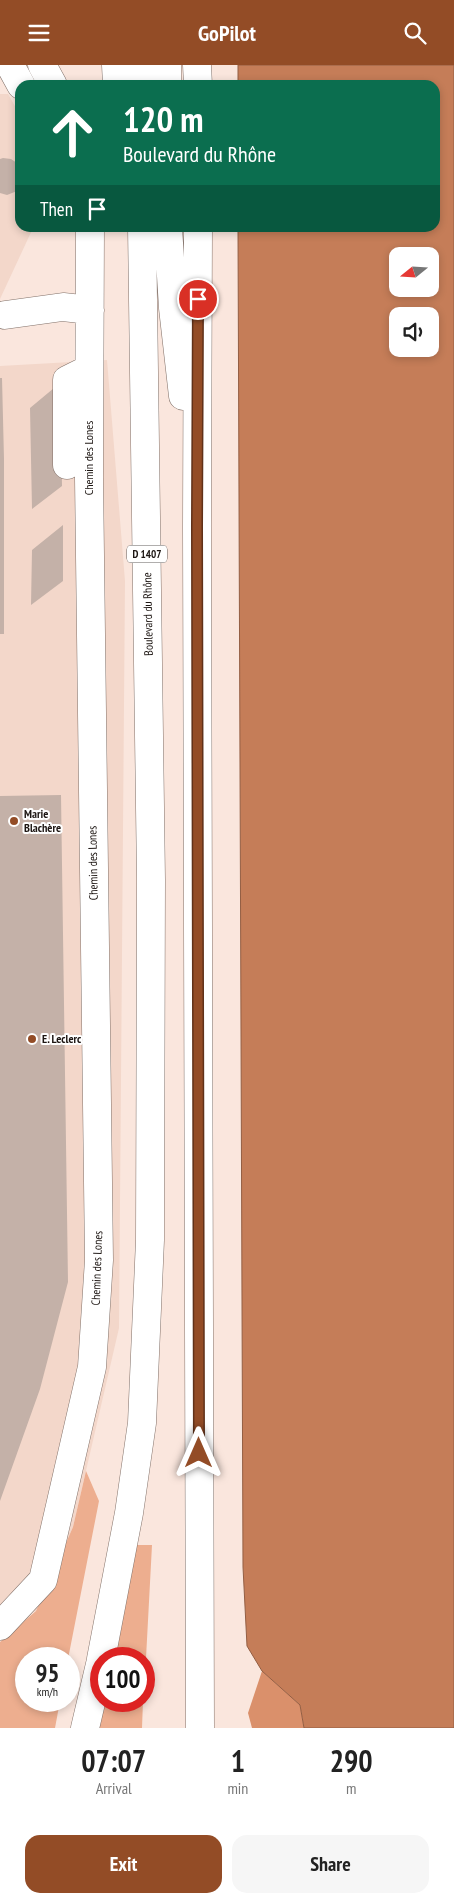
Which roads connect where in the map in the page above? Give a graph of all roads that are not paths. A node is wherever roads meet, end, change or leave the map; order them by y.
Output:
1 (10, 65) edge
2 (30, 65) edge
3 (42, 65) edge
4 (116, 65) edge
5 (141, 65) edge
6 (167, 65) edge
7 (198, 65) edge
8 (18, 80) edge
9 (39, 80) edge
10 (50, 80) edge
11 (118, 80) edge
12 (141, 80) edge
13 (167, 80) edge
14 (198, 80) edge
15 (90, 232) edge
16 (142, 232) edge
17 (168, 232) edge
18 (198, 232) edge
19 (90, 310) junction
20 (5, 315) dead end
21 (89, 369) junction
22 (67, 465) dead end
23 (197, 527) junction
24 (0, 1626) edge
25 (103, 1647) edge
26 (90, 1706) edge
27 (85, 1728) edge
28 (200, 1728) edge

1 - 8 main road
2 - 9 main road
3 - 10 main road
4 - 11 main road
5 - 12 main road
6 - 13 main road
7 - 14 main road
15 - 19 main road, Chemin des Lones
16 - 25 main road, Boulevard du Rhône / D 1407
17 - 23 main road
18 - 23 main road
19 - 20 main road
19 - 21 main road, Chemin des Lones
21 - 22 main road
21 - 24 main road, Chemin des Lones
23 - 28 main road
26 - 27 main road, Boulevard du Rhône

